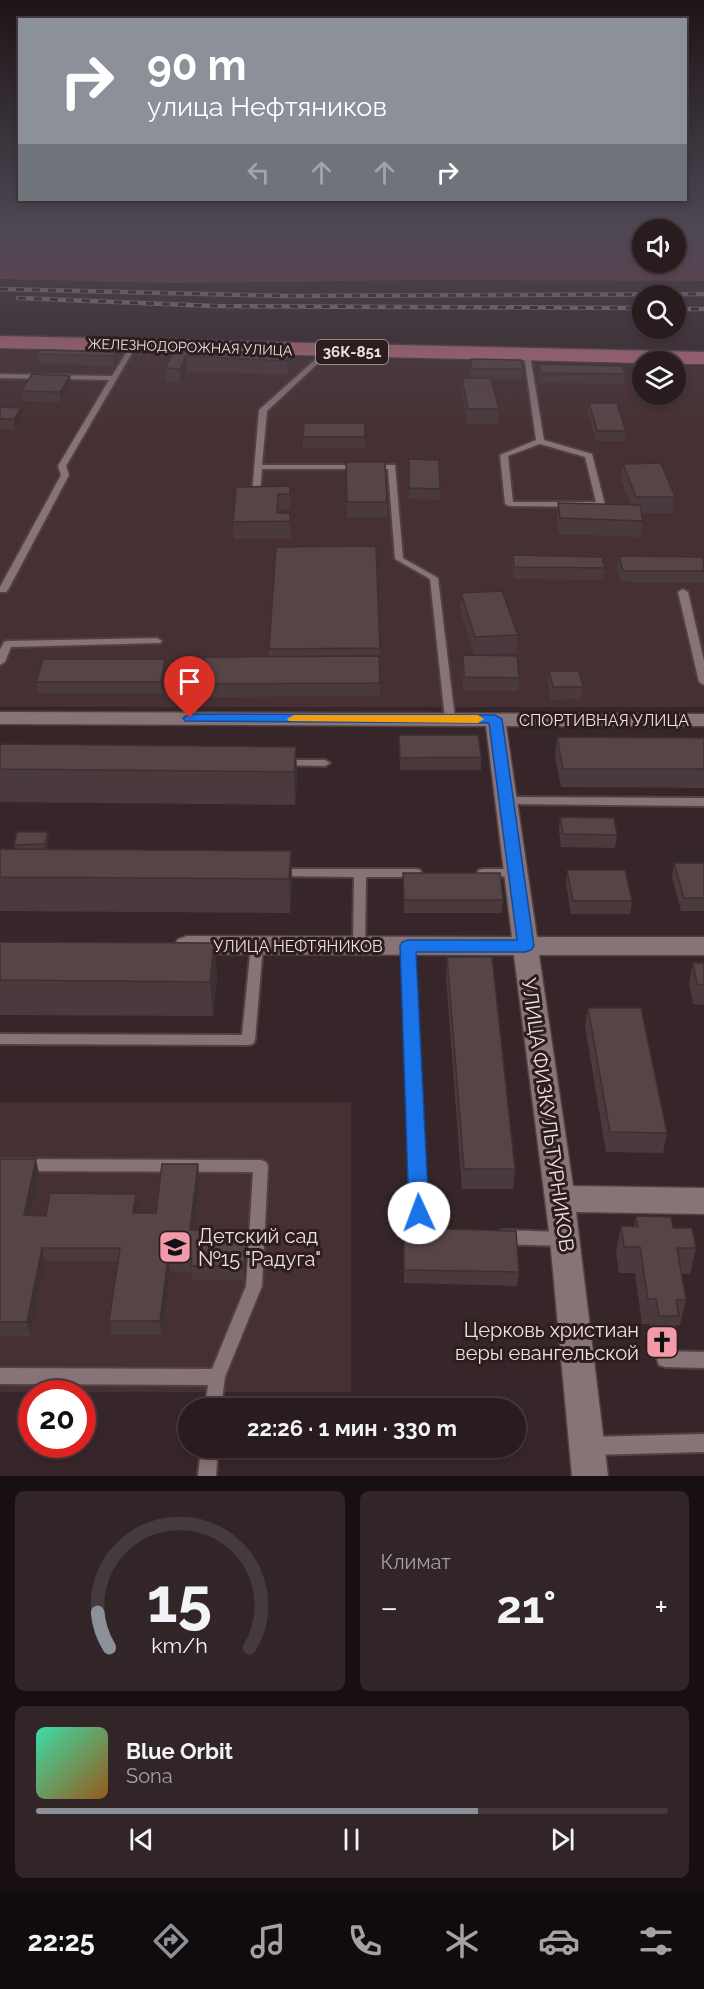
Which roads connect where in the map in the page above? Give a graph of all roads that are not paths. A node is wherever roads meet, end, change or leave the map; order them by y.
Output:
1 (0, 342) edge
2 (133, 346) junction
3 (328, 351) junction
4 (526, 355) junction
5 (704, 358) edge
6 (0, 376) edge
7 (114, 378) junction
8 (540, 441) junction
9 (259, 467) junction
10 (256, 494) edge
11 (3, 590) dead end
12 (683, 592) dead end
13 (157, 641) dead end
14 (0, 662) edge
15 (704, 682) edge
16 (0, 718) edge
17 (450, 719) junction
18 (495, 719) junction
19 (704, 720) edge
20 (267, 763) edge
21 (325, 763) dead end
22 (506, 801) junction
23 (704, 802) edge
24 (264, 873) edge
25 (360, 873) junction
26 (432, 873) edge
27 (468, 873) edge
28 (516, 873) junction
29 (163, 945) edge
30 (257, 946) junction
31 (359, 946) junction
32 (408, 946) junction
33 (525, 946) junction
34 (704, 946) edge
35 (0, 1039) edge
36 (0, 1166) edge
37 (560, 1199) junction
38 (704, 1201) edge
39 (442, 1236) edge
40 (487, 1237) edge
41 (565, 1239) junction
42 (665, 1359) dead end
43 (704, 1360) edge
44 (0, 1376) edge
45 (217, 1377) junction
46 (214, 1398) edge
47 (704, 1443) edge
48 (586, 1446) junction
49 (209, 1458) edge
50 (207, 1476) edge
51 (590, 1476) edge

1 - 2 main road, ЖЕЛЕЗНОДОРОЖНАЯ УЛИЦА / 36К-851
2 - 3 main road, ЖЕЛЕЗНОДОРОЖНАЯ УЛИЦА / 36К-851
2 - 7 lane
3 - 4 main road, ЖЕЛЕЗНОДОРОЖНАЯ УЛИЦА / 36К-851
3 - 9 lane
4 - 5 main road, ЖЕЛЕЗНОДОРОЖНАЯ УЛИЦА / 36К-851
4 - 8 lane
6 - 7 lane
7 - 11 lane
8 - 8 lane
9 - 10 lane
9 - 17 lane
12 - 15 lane
13 - 14 lane
16 - 17 street, СПОРТИВНАЯ УЛИЦА
17 - 18 street, СПОРТИВНАЯ УЛИЦА
18 - 19 street, СПОРТИВНАЯ УЛИЦА
18 - 22 street, УЛИЦА ФИЗКУЛЬТУРНИКОВ
20 - 21 lane
22 - 23 lane
22 - 28 street, УЛИЦА ФИЗКУЛЬТУРНИКОВ
24 - 25 lane
25 - 26 lane
25 - 31 lane
27 - 28 lane
28 - 33 street, УЛИЦА ФИЗКУЛЬТУРНИКОВ
29 - 30 street, УЛИЦА НЕФТЯНИКОВ
30 - 31 street, УЛИЦА НЕФТЯНИКОВ
30 - 35 lane
31 - 32 street, УЛИЦА НЕФТЯНИКОВ
32 - 33 street, УЛИЦА НЕФТЯНИКОВ
32 - 39 lane
33 - 34 street, УЛИЦА НЕФТЯНИКОВ
33 - 37 street, УЛИЦА ФИЗКУЛЬТУРНИКОВ
36 - 45 lane
37 - 38 street
37 - 41 street, УЛИЦА ФИЗКУЛЬТУРНИКОВ
40 - 41 lane
41 - 48 street, УЛИЦА ФИЗКУЛЬТУРНИКОВ
42 - 43 lane
44 - 45 lane
45 - 46 lane
47 - 48 lane
48 - 51 street, УЛИЦА ФИЗКУЛЬТУРНИКОВ
49 - 50 lane

